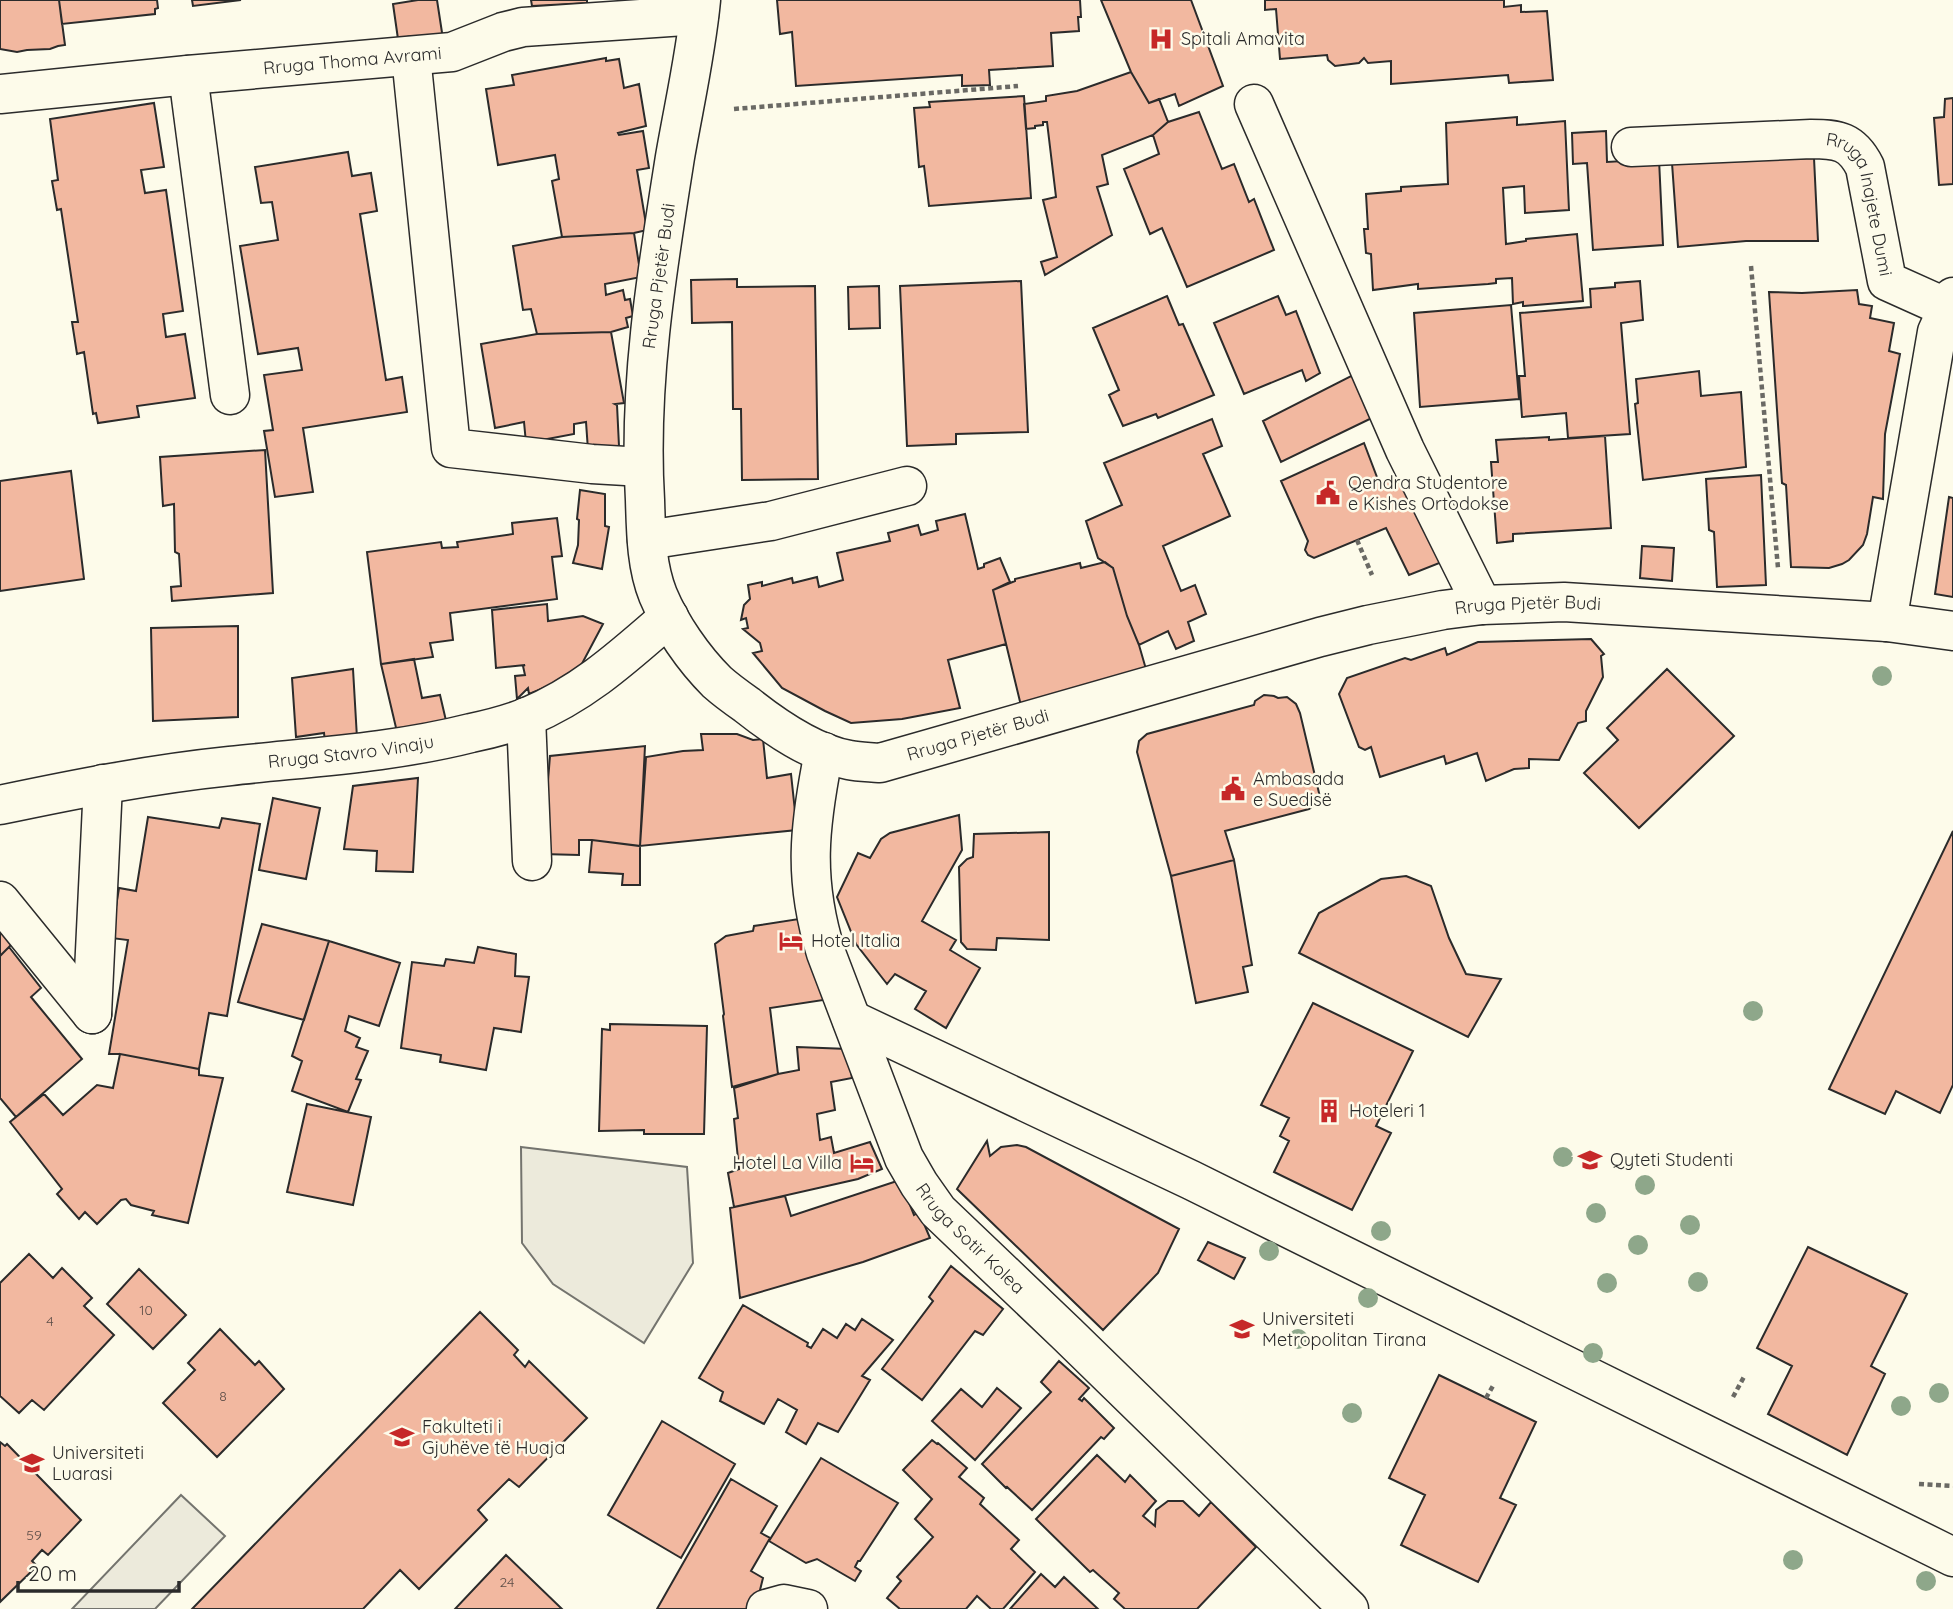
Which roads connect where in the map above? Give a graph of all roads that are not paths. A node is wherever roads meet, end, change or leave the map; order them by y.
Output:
1 (700, 7) edge
2 (411, 56) junction
3 (188, 75) junction
4 (0, 94) edge
5 (1254, 104) dead end
6 (1631, 147) dead end
7 (1950, 302) edge
8 (230, 395) dead end
9 (643, 467) junction
10 (907, 486) dead end
11 (647, 540) junction
12 (1482, 605) junction
13 (669, 617) junction
14 (1887, 622) junction
15 (1953, 631) edge
16 (526, 717) junction
17 (824, 752) junction
18 (103, 784) junction
19 (0, 805) edge
20 (531, 861) dead end
21 (0, 901) edge
22 (852, 1020) junction
23 (1953, 1557) edge
24 (766, 1609) edge
25 (808, 1609) edge
26 (1349, 1609) edge

1 - 2 street, Rruga Thoma Avrami
1 - 9 street, Rruga Pjetër Budi
2 - 3 street, Rruga Thoma Avrami
2 - 9 street
3 - 4 street, Rruga Thoma Avrami
3 - 8 street
5 - 12 street
6 - 7 street, Rruga Inajete Dumi
7 - 14 street, Rruga Inajete Dumi
9 - 11 street, Rruga Pjetër Budi
10 - 11 street
11 - 13 street, Rruga Pjetër Budi
12 - 14 street, Rruga Pjetër Budi
12 - 17 street, Rruga Pjetër Budi
13 - 16 street, Rruga Stavro Vinaju
13 - 17 street, Rruga Pjetër Budi
14 - 15 street, Rruga Pjetër Budi
16 - 18 street, Rruga Stavro Vinaju
16 - 20 street
17 - 22 street, Rruga Sotir Kolea
18 - 19 street, Rruga Stavro Vinaju
18 - 21 street
22 - 23 street
22 - 26 street, Rruga Sotir Kolea
24 - 25 street

